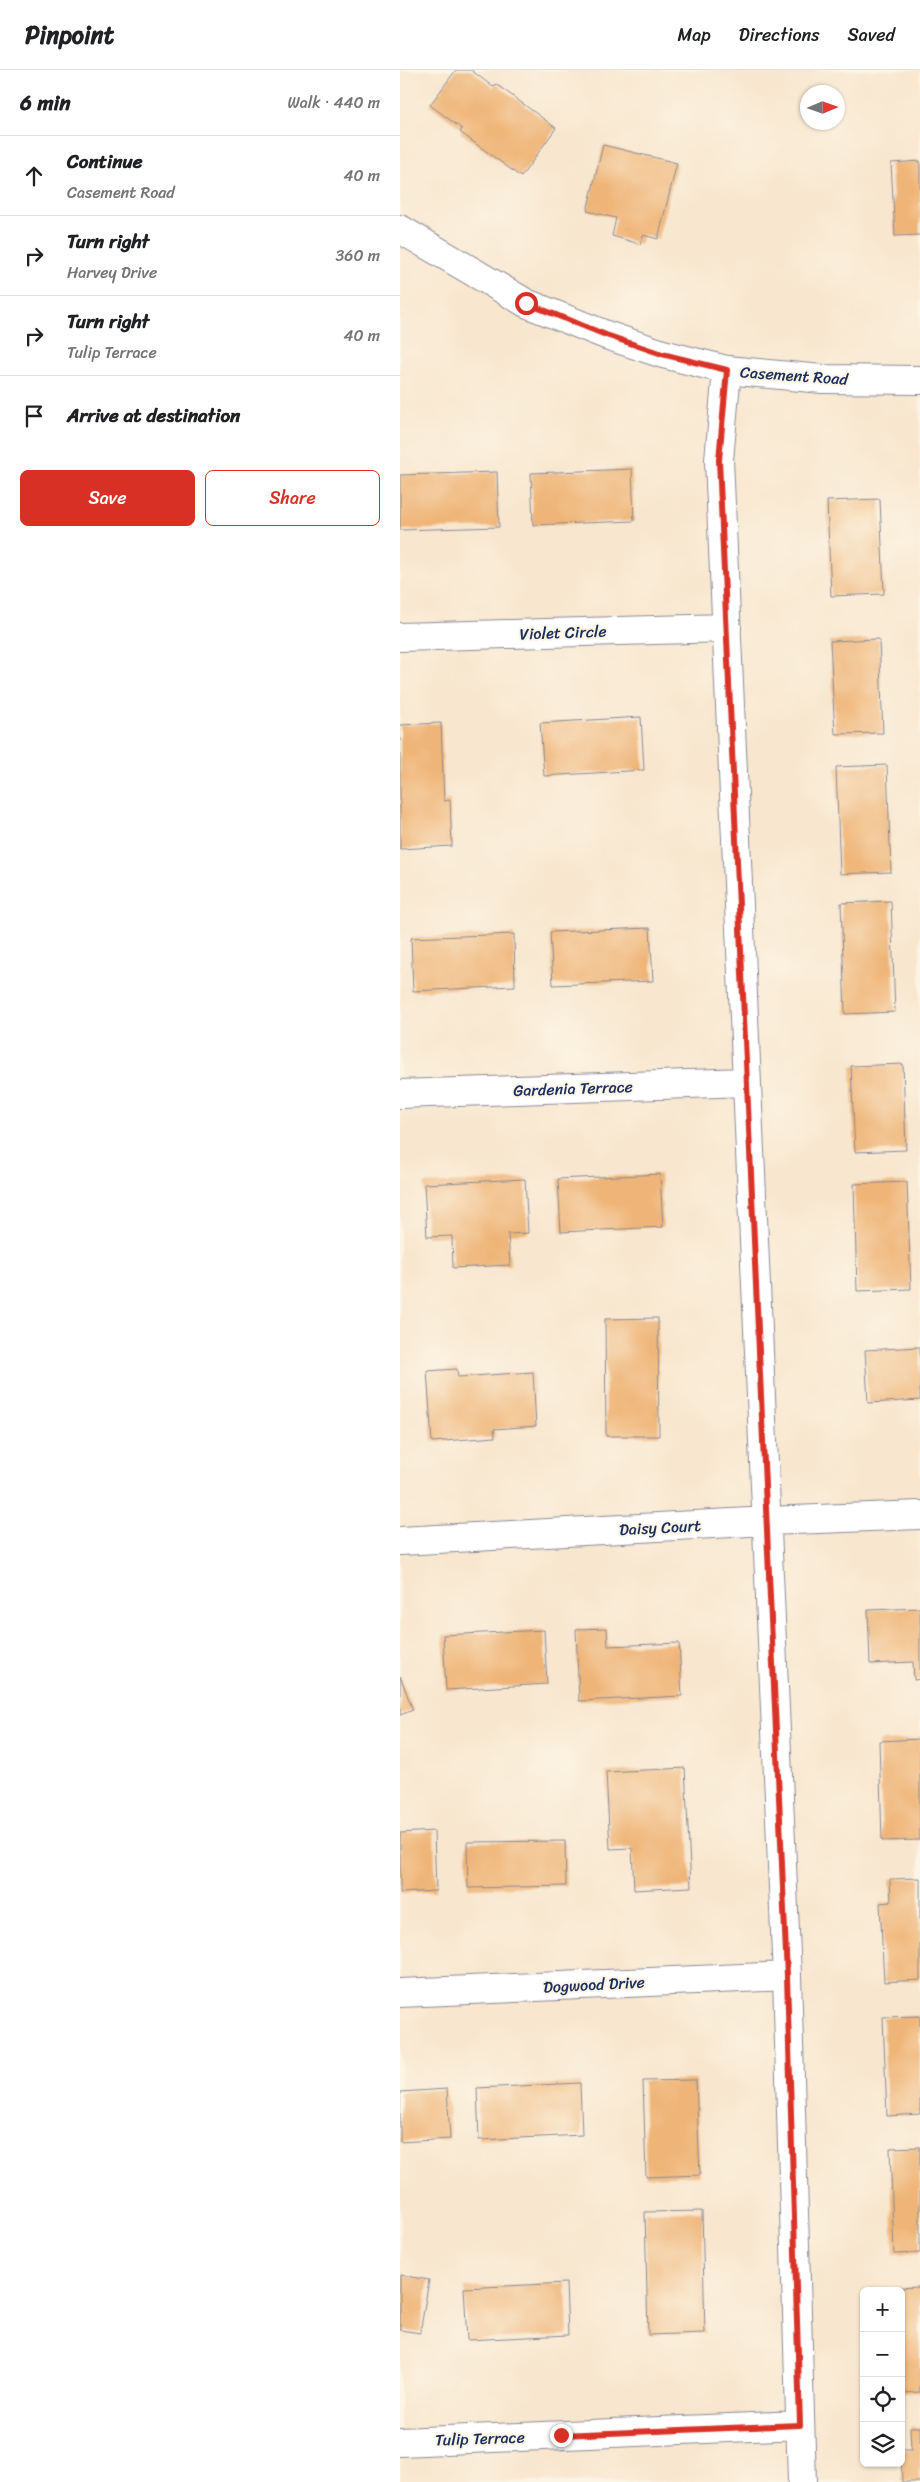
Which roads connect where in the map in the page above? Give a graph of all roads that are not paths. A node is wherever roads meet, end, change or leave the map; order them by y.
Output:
1 (400, 230) edge
2 (727, 370) junction
3 (920, 380) edge
4 (727, 628) junction
5 (400, 637) edge
6 (746, 1082) junction
7 (400, 1094) edge
8 (920, 1516) edge
9 (768, 1521) junction
10 (400, 1541) edge
11 (787, 1976) junction
12 (400, 1993) edge
13 (800, 2425) junction
14 (400, 2442) edge
15 (802, 2482) edge

1 - 2 street, Casement Road
2 - 3 street, Casement Road
2 - 4 street
4 - 5 street, Violet Circle
4 - 6 street
6 - 7 street, Gardenia Terrace
6 - 9 street
8 - 9 street, Daisy Court
9 - 10 street, Daisy Court
9 - 11 street
11 - 12 street, Dogwood Drive
11 - 13 street
13 - 14 street, Tulip Terrace
13 - 15 street

